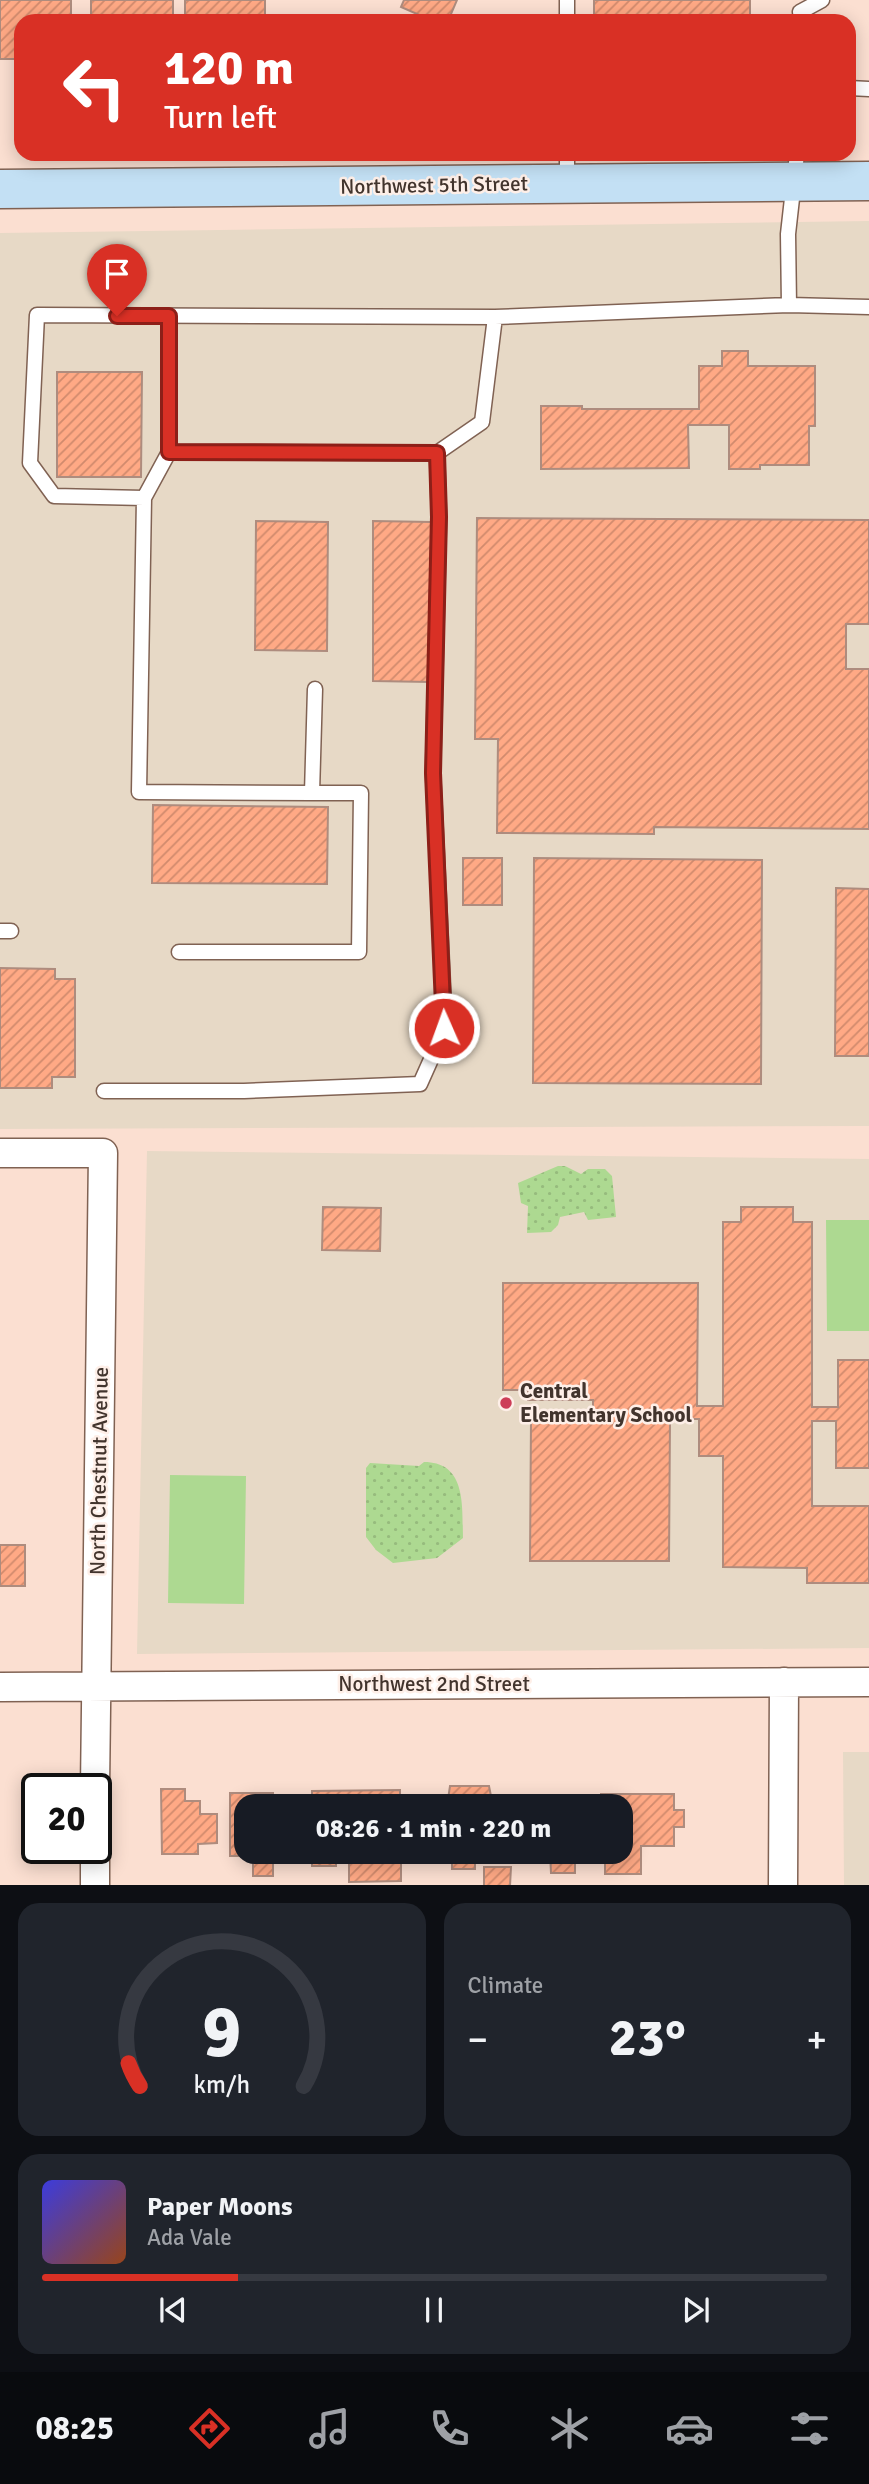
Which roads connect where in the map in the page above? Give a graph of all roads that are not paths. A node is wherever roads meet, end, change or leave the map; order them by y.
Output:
1 (822, 0) edge
2 (800, 11) edge
3 (796, 168) edge
4 (567, 169) edge
5 (869, 181) edge
6 (0, 189) edge
7 (789, 305) junction
8 (869, 307) edge
9 (169, 316) junction
10 (495, 317) junction
11 (169, 452) junction
12 (437, 453) junction
13 (144, 498) junction
14 (315, 689) dead end
15 (312, 793) junction
16 (179, 952) dead end
17 (104, 1091) dead end
18 (0, 1153) edge
19 (784, 1682) junction
20 (869, 1682) edge
21 (0, 1687) edge
22 (95, 1687) junction
23 (95, 1773) edge
24 (95, 1864) edge
25 (94, 1885) edge
26 (783, 1885) edge

1 - 2 lane
3 - 4 street, Northwest 5th Street
3 - 5 street, Northwest 5th Street
3 - 7 lane
4 - 6 street, Northwest 5th Street
7 - 8 lane
7 - 10 lane
9 - 10 lane
9 - 11 lane
9 - 13 lane
10 - 12 lane
11 - 12 lane
11 - 13 lane
12 - 17 lane
13 - 15 lane
14 - 15 lane
15 - 16 lane
18 - 22 street, North Chestnut Avenue
19 - 20 street, Northwest 2nd Street
19 - 22 street, Northwest 2nd Street
19 - 26 street
21 - 22 street, Northwest 2nd Street
22 - 23 street, North Chestnut Avenue
24 - 25 street

